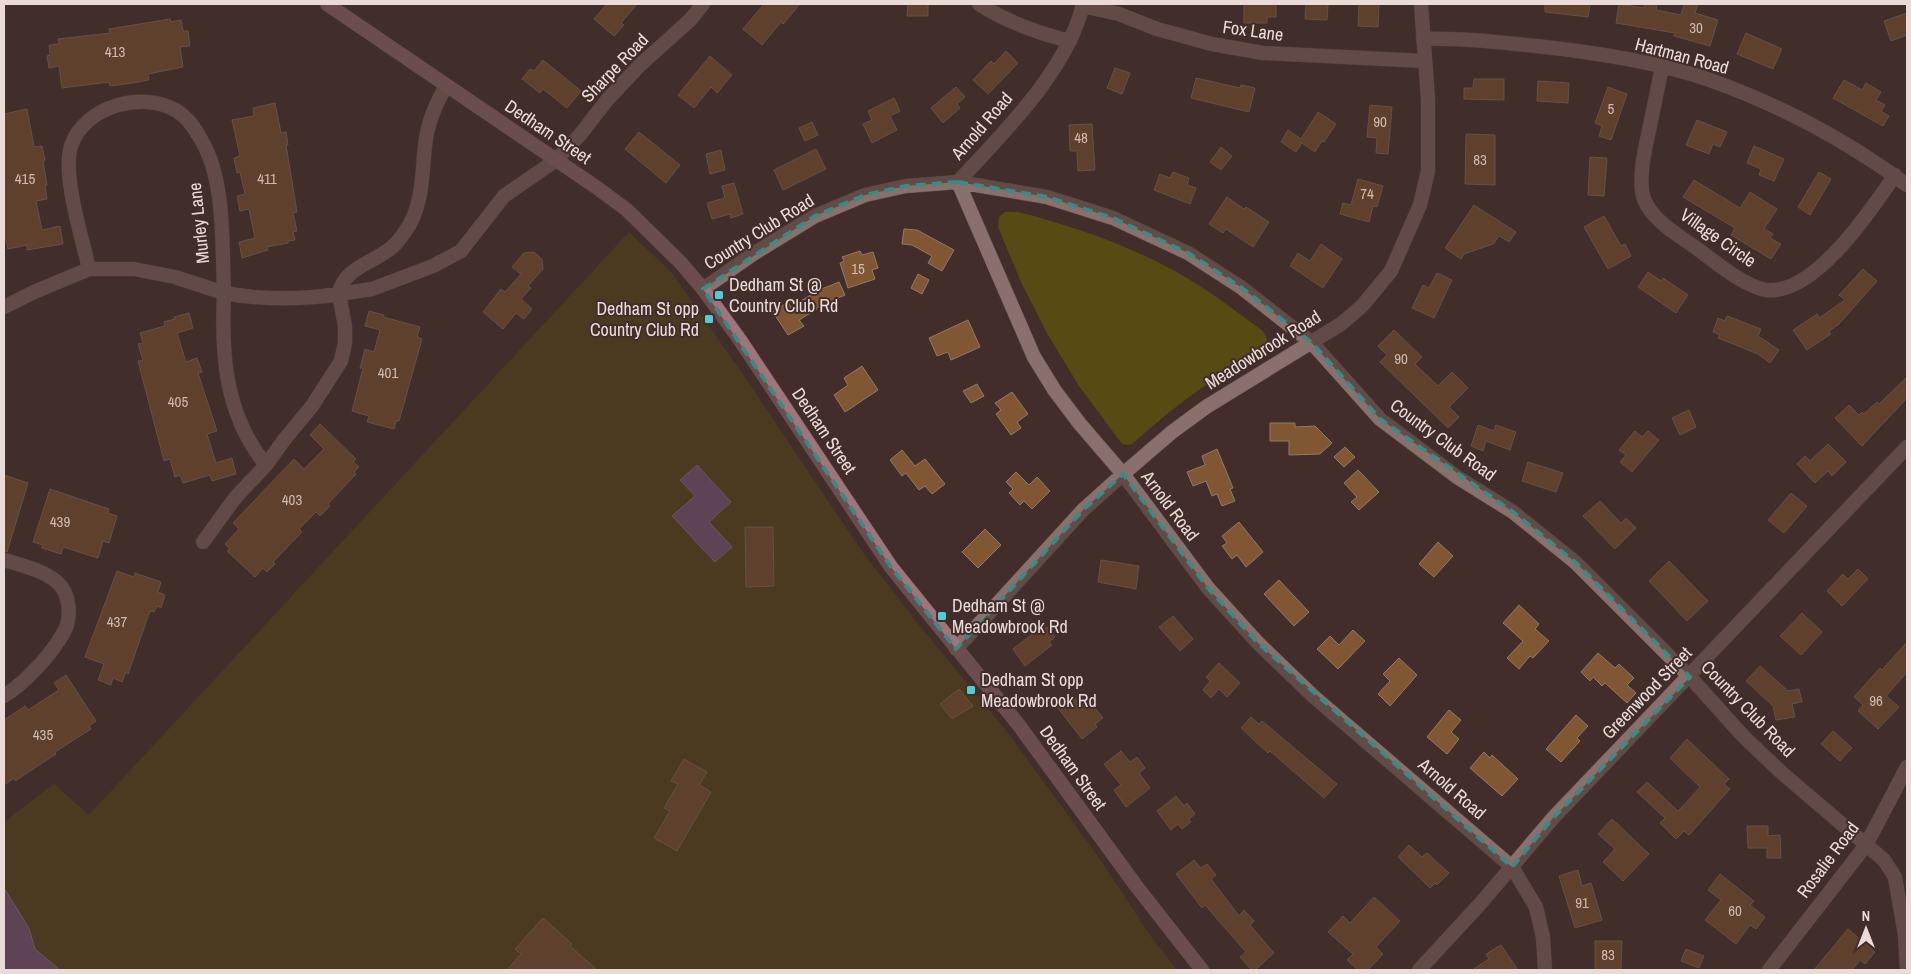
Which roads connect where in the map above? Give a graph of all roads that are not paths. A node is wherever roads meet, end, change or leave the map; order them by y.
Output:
1 (703, 4) edge
2 (979, 4) edge
3 (1421, 4) edge
4 (1083, 5) edge
5 (337, 6) edge
6 (1423, 39) junction
7 (1070, 41) junction
8 (1424, 61) junction
9 (1662, 68) junction
10 (446, 86) junction
11 (556, 160) junction
12 (1895, 176) junction
13 (958, 182) junction
14 (1907, 185) edge
15 (89, 269) junction
16 (703, 289) junction
17 (224, 293) junction
18 (339, 294) junction
19 (4, 307) edge
20 (1312, 343) junction
21 (1907, 447) edge
22 (266, 464) junction
23 (1123, 474) junction
24 (203, 542) dead end
25 (4, 560) edge
26 (956, 649) junction
27 (1690, 677) junction
28 (4, 696) edge
29 (1907, 767) edge
30 (1866, 845) junction
31 (1512, 867) junction
32 (1202, 970) edge
33 (1419, 970) edge
34 (1545, 970) edge
35 (1769, 970) edge
36 (1907, 970) edge

1 - 11 street, Sharpe Road
2 - 7 street
3 - 6 street, Meadowbrook Road
4 - 7 street, Arnold Road
4 - 8 street, Fox Lane
5 - 10 main road, Dedham Street
6 - 8 street, Meadowbrook Road
6 - 9 street, Hartman Road
7 - 13 street, Arnold Road
8 - 20 street, Meadowbrook Road
9 - 12 street, Hartman Road
9 - 12 street, Village Circle
10 - 11 main road, Dedham Street
10 - 18 street
11 - 16 main road, Dedham Street
11 - 18 street, Murley Lane
12 - 14 street, Hartman Road
13 - 16 street, Country Club Road
13 - 20 street, Country Club Road
13 - 23 street, Arnold Road
15 - 17 street, Murley Lane
15 - 17 street, Murley Lane
15 - 19 street, Murley Lane
16 - 26 main road, Dedham Street
17 - 18 street, Murley Lane
17 - 22 street, Murley Lane
18 - 22 street
20 - 23 street, Meadowbrook Road
20 - 27 street, Country Club Road
21 - 27 street, Greenwood Street
22 - 24 street
23 - 26 street, Meadowbrook Road
23 - 31 street, Arnold Road
25 - 28 street
26 - 32 main road, Dedham Street
27 - 30 street, Country Club Road
27 - 31 street, Greenwood Street
29 - 30 street, Rosalie Road
30 - 35 street, Rosalie Road
30 - 36 street, Country Club Road
31 - 33 street, Greenwood Street
31 - 34 street, Arnold Road

